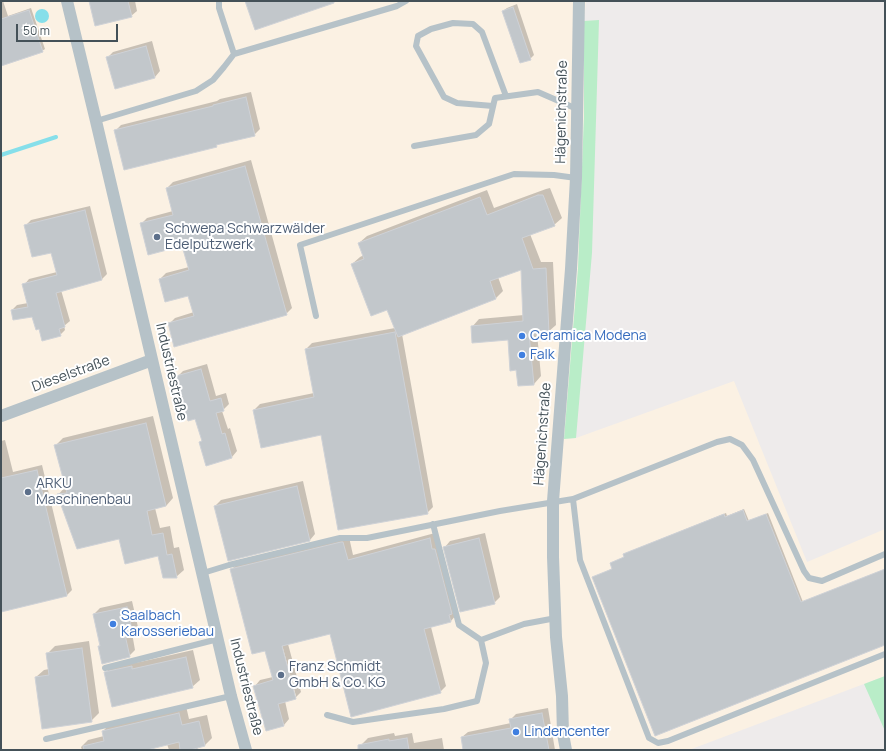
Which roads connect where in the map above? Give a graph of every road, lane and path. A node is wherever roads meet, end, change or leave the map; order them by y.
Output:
1 (67, 1) edge
2 (219, 1) edge
3 (406, 1) edge
4 (579, 1) edge
5 (234, 54) junction
6 (506, 96) junction
7 (493, 106) junction
8 (577, 109) junction
9 (96, 121) junction
10 (414, 146) dead end
11 (576, 178) junction
12 (316, 316) dead end
13 (152, 360) junction
14 (1, 416) edge
15 (573, 499) junction
16 (553, 501) junction
17 (432, 524) junction
18 (885, 554) edge
19 (203, 573) junction
20 (556, 618) junction
21 (218, 639) junction
22 (481, 640) junction
23 (885, 654) edge
24 (105, 668) dead end
25 (231, 696) junction
26 (327, 715) dead end
27 (46, 740) dead end
28 (246, 750) edge
29 (566, 750) edge

1 - 9 street, Industriestraße
2 - 5 lane
3 - 5 lane
4 - 8 street, Hägenichstraße
5 - 9 lane
6 - 7 lane
6 - 7 lane
6 - 8 lane
7 - 10 lane
8 - 11 street, Hägenichstraße
9 - 13 street, Industriestraße
11 - 12 lane
11 - 16 street, Hägenichstraße
13 - 14 street, Dieselstraße
13 - 19 street, Industriestraße
15 - 16 lane
15 - 18 lane
15 - 23 lane
16 - 17 lane
16 - 20 street, Hägenichstraße
17 - 19 lane
17 - 22 lane
19 - 21 street, Industriestraße
20 - 22 lane
20 - 29 street, Hägenichstraße
21 - 24 lane
21 - 25 street, Industriestraße
22 - 26 lane
25 - 27 lane
25 - 28 street, Industriestraße

